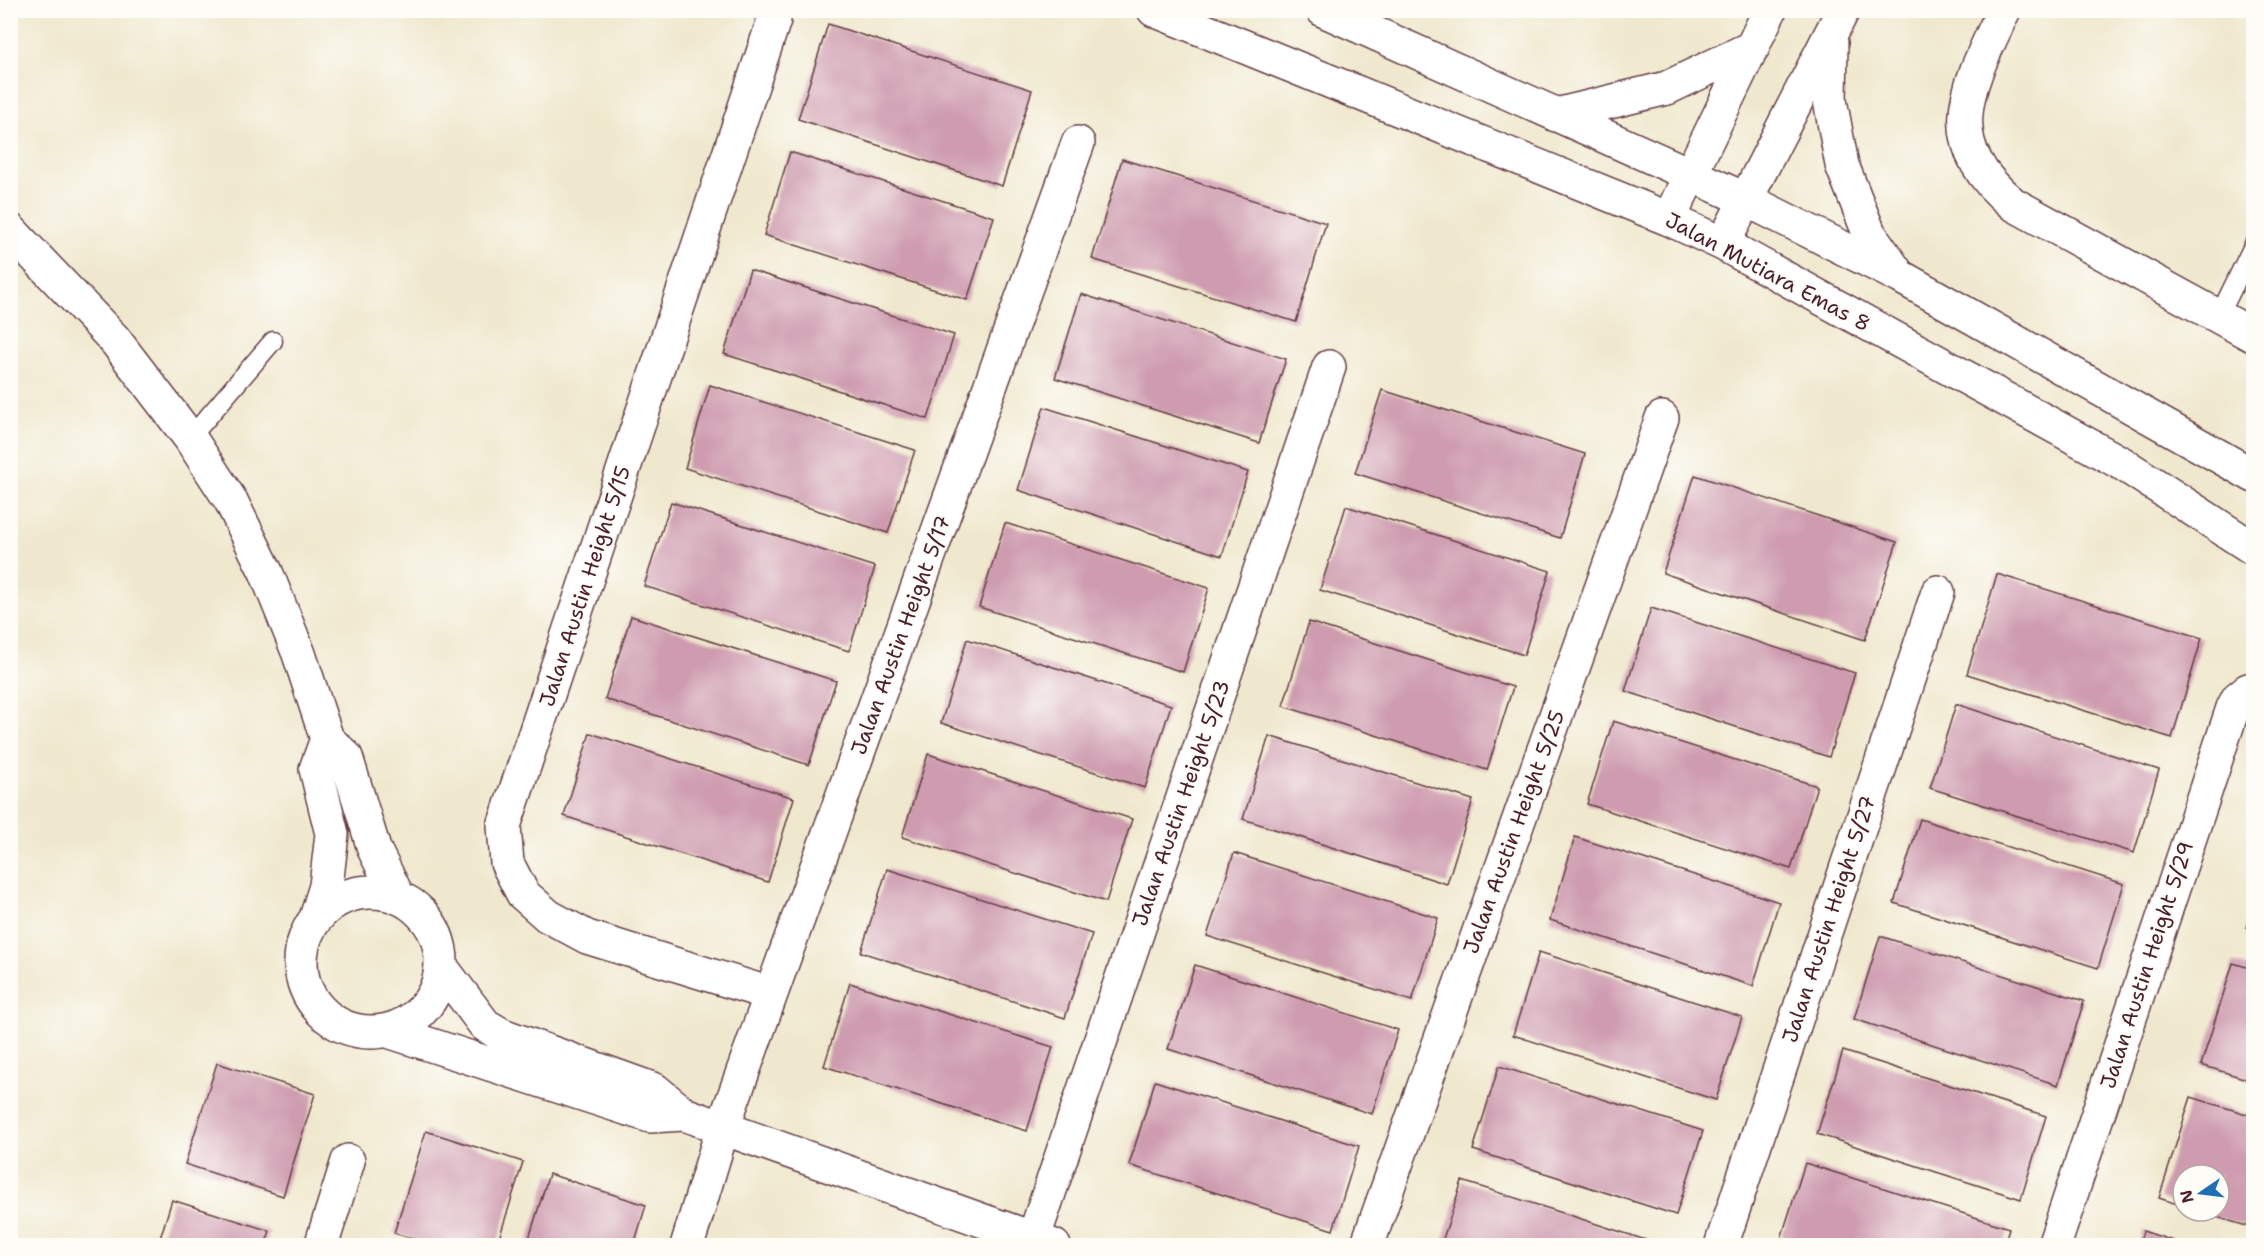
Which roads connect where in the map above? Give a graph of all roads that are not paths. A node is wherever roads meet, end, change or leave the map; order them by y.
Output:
1 (1154, 10) edge
2 (1323, 10) edge
3 (1770, 10) edge
4 (2004, 10) edge
5 (774, 20) dead end
6 (1837, 23) edge
7 (1753, 47) junction
8 (1556, 116) junction
9 (1078, 143) dead end
10 (1691, 176) junction
11 (1747, 200) junction
12 (1669, 219) junction
13 (10, 230) edge
14 (1723, 243) junction
15 (2253, 244) edge
16 (1901, 277) junction
17 (2219, 316) junction
18 (2253, 336) edge
19 (273, 341) dead end
20 (1329, 367) dead end
21 (1662, 418) dead end
22 (190, 438) junction
23 (2253, 476) edge
24 (2253, 549) edge
25 (1938, 592) dead end
26 (2251, 690) edge
27 (327, 739) junction
28 (398, 897) junction
29 (317, 915) junction
30 (442, 968) junction
31 (771, 994) junction
32 (388, 1031) junction
33 (684, 1114) junction
34 (723, 1127) junction
35 (348, 1161) dead end
36 (1040, 1243) edge
37 (321, 1245) edge
38 (687, 1245) edge
39 (1367, 1245) edge
40 (1721, 1245) edge
41 (2054, 1245) edge

1 - 12 street, Jalan Mutiara Emas 8
2 - 8 street
3 - 7 street
4 - 17 street
5 - 31 street, Jalan Austin Height 5/15
6 - 11 street
6 - 16 street
7 - 8 street
7 - 10 street
8 - 10 street
9 - 31 street, Jalan Austin Height 5/17
10 - 11 street
10 - 12 street
11 - 14 street
11 - 16 street
12 - 14 street, Jalan Mutiara Emas 8
13 - 22 street
14 - 24 street, Jalan Mutiara Emas 8
15 - 17 lane
16 - 23 street
17 - 18 street
19 - 22 lane
20 - 36 street, Jalan Austin Height 5/23
21 - 39 street, Jalan Austin Height 5/25
22 - 27 street
25 - 40 street, Jalan Austin Height 5/27
26 - 41 street, Jalan Austin Height 5/29
27 - 28 street
27 - 29 street
28 - 29 street
28 - 30 street
29 - 32 street
30 - 32 street
30 - 33 street
31 - 34 street, Jalan Austin Height 5/17
32 - 33 street
33 - 34 street
34 - 36 street
34 - 38 street, Jalan Austin Height 5/17
35 - 37 street

